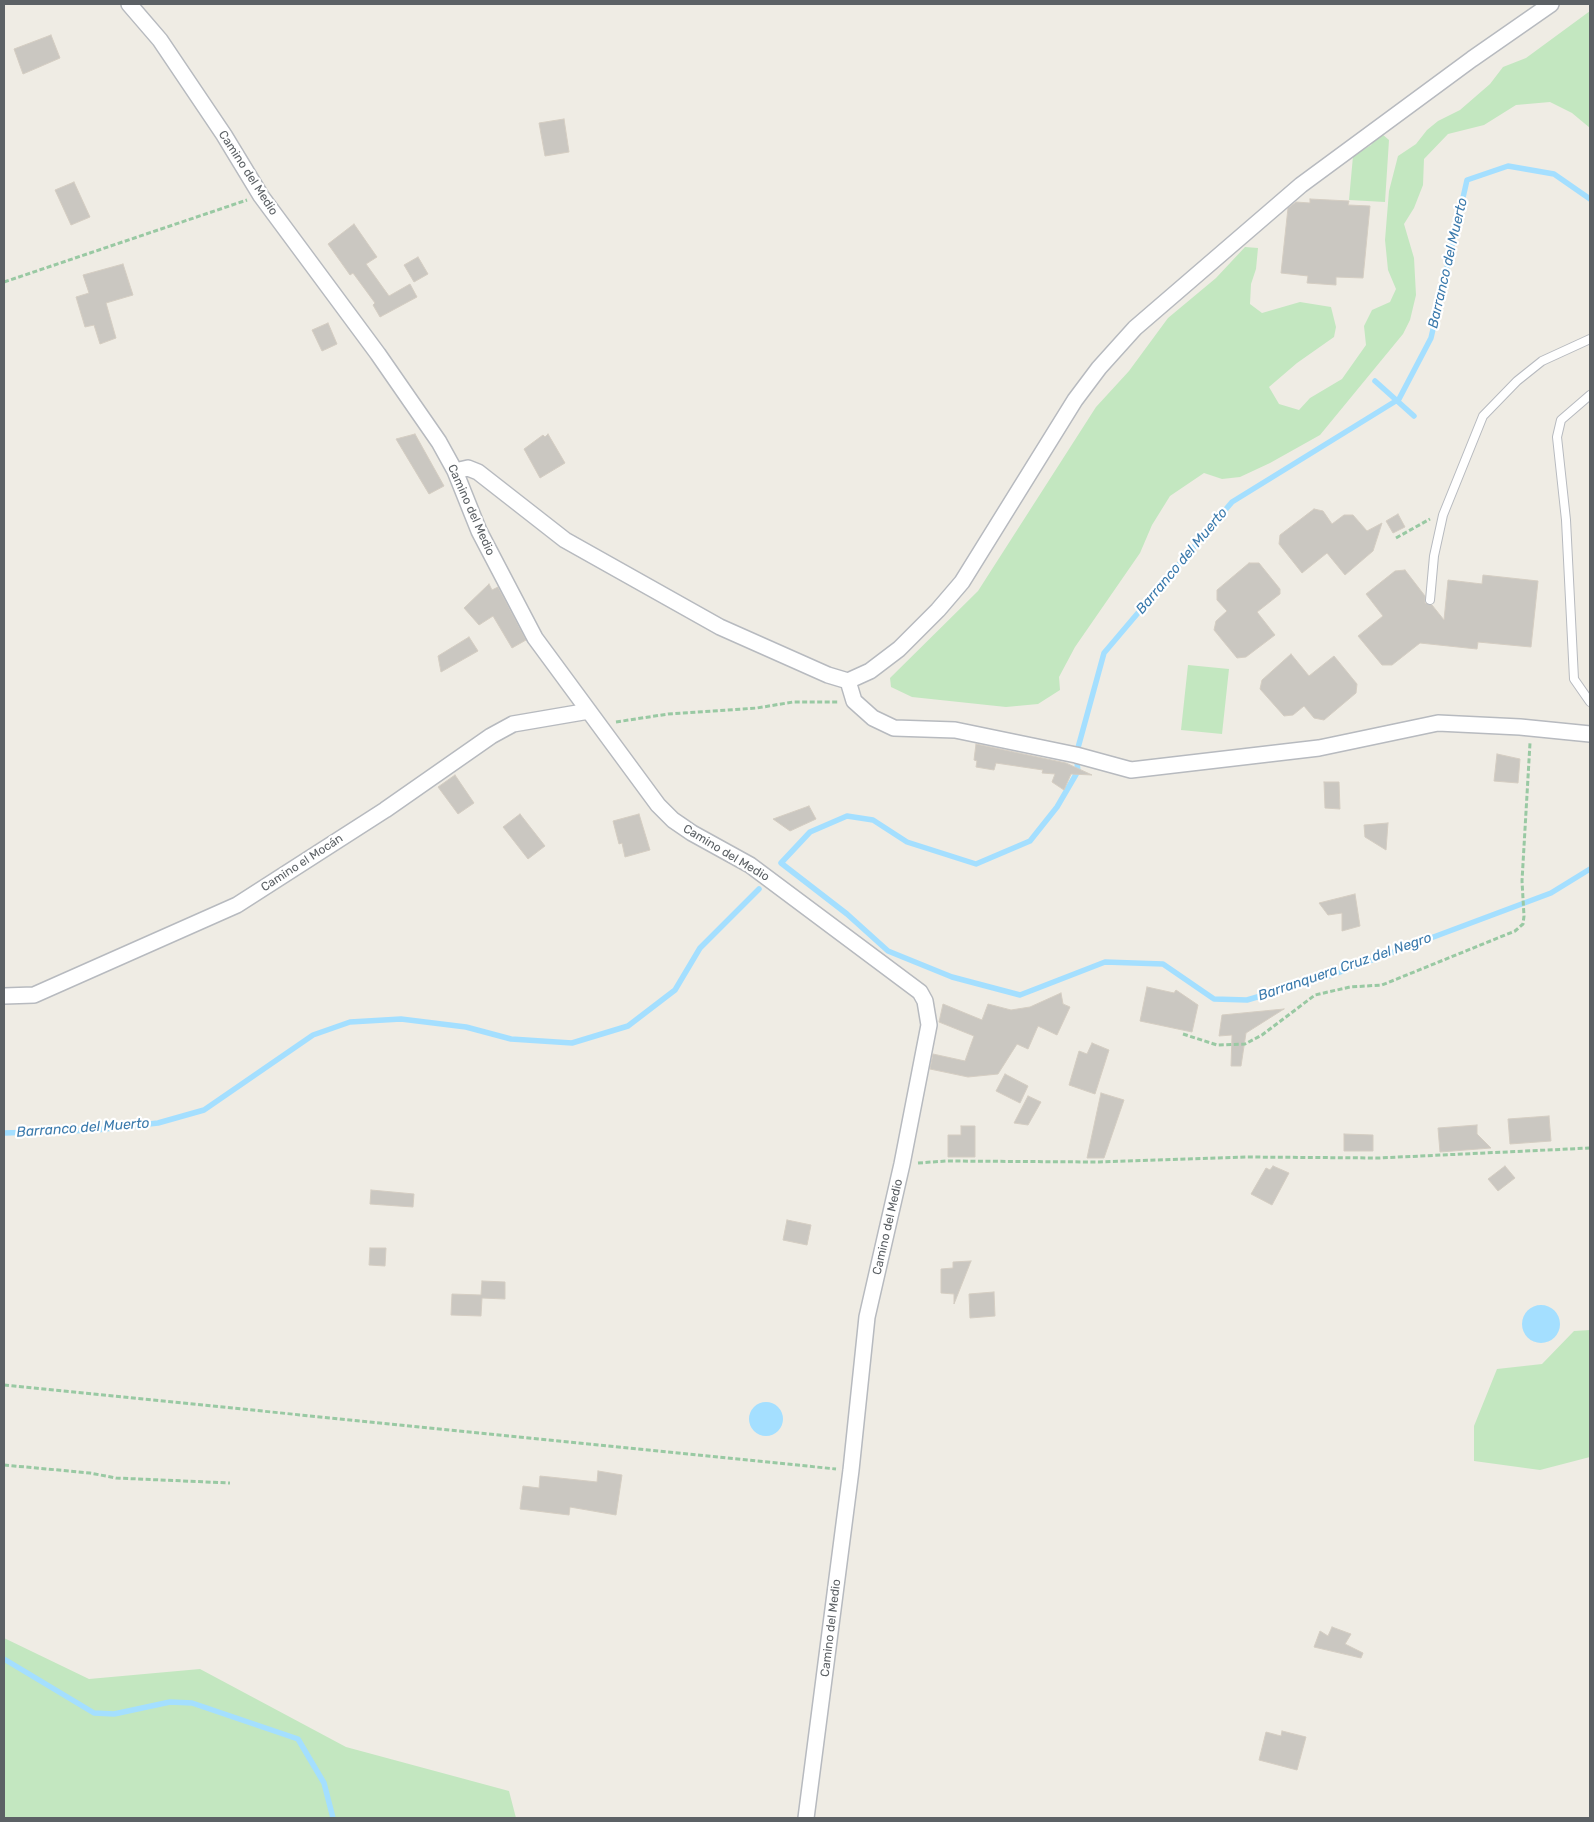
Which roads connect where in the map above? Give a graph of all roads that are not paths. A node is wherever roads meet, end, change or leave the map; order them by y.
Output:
1 (129, 4) edge
2 (1551, 4) edge
3 (1590, 339) edge
4 (1590, 395) edge
5 (455, 471) junction
6 (1430, 600) dead end
7 (848, 681) junction
8 (1590, 702) edge
9 (589, 711) junction
10 (1590, 734) edge
11 (4, 996) edge
12 (806, 1818) edge

1 - 5 street, Camino del Medio
2 - 7 street
3 - 6 lane
4 - 8 lane
5 - 7 street
5 - 9 street, Camino del Medio
7 - 10 street
9 - 11 street, Camino el Mocán
9 - 12 street, Camino del Medio

